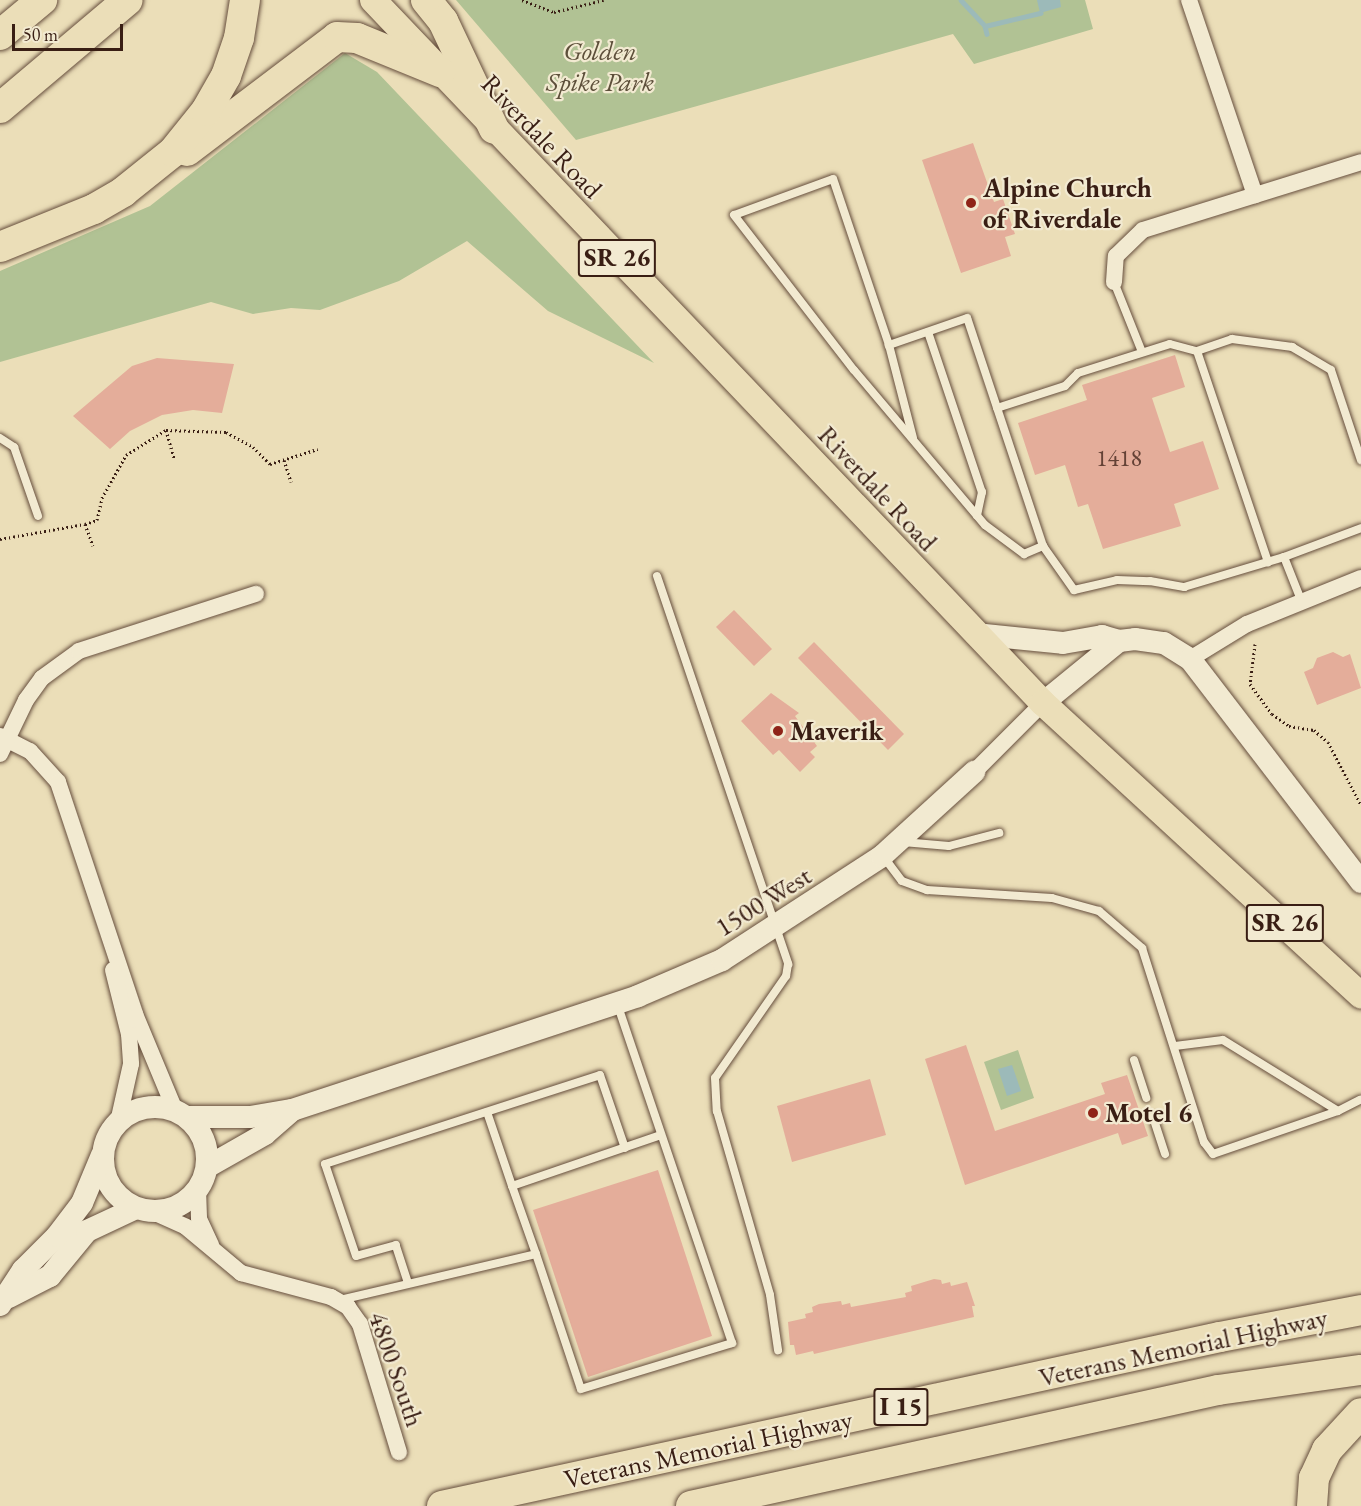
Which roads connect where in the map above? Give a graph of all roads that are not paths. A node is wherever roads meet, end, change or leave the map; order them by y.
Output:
1 (42, 0) edge
2 (128, 0) edge
3 (245, 0) edge
4 (373, 0) edge
5 (426, 0) edge
6 (1189, 0) edge
7 (0, 35) edge
8 (440, 72) junction
9 (0, 108) edge
10 (494, 129) junction
11 (1361, 162) edge
12 (153, 170) junction
13 (1255, 195) junction
14 (0, 246) edge
15 (1114, 282) joint
16 (928, 332) junction
17 (889, 345) junction
18 (1197, 351) junction
19 (1142, 352) junction
20 (997, 408) junction
21 (0, 438) edge
22 (914, 441) junction
23 (1361, 460) edge
24 (977, 515) junction
25 (38, 516) dead end
26 (1361, 528) edge
27 (1043, 546) junction
28 (1284, 557) junction
29 (1268, 562) junction
30 (657, 576) dead end
31 (1361, 578) edge
32 (256, 594) dead end
33 (1301, 600) junction
34 (975, 634) junction
35 (1119, 641) junction
36 (1190, 659) junction
37 (1043, 703) junction
38 (2, 743) edge
39 (974, 772) joint
40 (999, 833) dead end
41 (891, 849) junction
42 (1361, 882) edge
43 (775, 928) junction
44 (113, 942) junction
45 (1361, 995) edge
46 (616, 1003) junction
47 (1174, 1046) junction
48 (1134, 1060) dead end
49 (1146, 1098) dead end
50 (1360, 1100) edge
51 (292, 1110) junction
52 (1338, 1111) junction
53 (487, 1112) junction
54 (181, 1113) junction
55 (1153, 1117) dead end
56 (118, 1122) junction
57 (661, 1135) junction
58 (625, 1148) junction
59 (103, 1152) junction
60 (1165, 1154) dead end
61 (207, 1167) junction
62 (512, 1186) junction
63 (198, 1189) junction
64 (144, 1210) junction
65 (214, 1251) junction
66 (536, 1254) junction
67 (408, 1283) junction
68 (4, 1301) edge
69 (338, 1301) junction
70 (1361, 1310) edge
71 (778, 1350) dead end
72 (1361, 1370) edge
73 (1361, 1413) edge
74 (399, 1452) dead end
75 (442, 1506) edge
76 (691, 1506) edge
77 (1312, 1506) edge

1 - 7 highway
2 - 9 highway
3 - 12 highway
4 - 8 main road, Riverdale Road / SR 26
5 - 10 highway
6 - 13 street
8 - 10 main road, Riverdale Road / SR 26
8 - 12 highway
10 - 34 main road, Riverdale Road / SR 26
11 - 13 street
12 - 14 highway
13 - 15 street
15 - 19 lane
16 - 17 lane
16 - 20 lane
16 - 24 lane
17 - 22 lane
17 - 22 lane
18 - 19 lane
18 - 23 lane
18 - 29 lane
19 - 20 lane
20 - 27 lane
21 - 25 lane
22 - 24 lane
24 - 27 lane
26 - 28 lane
27 - 29 lane
28 - 29 lane
28 - 33 lane
30 - 43 lane
31 - 33 street
32 - 38 street
33 - 36 street
34 - 35 street
34 - 37 main road, Riverdale Road / SR 26
35 - 36 street
35 - 37 street, 1500 West
36 - 42 street
37 - 39 street, 1500 West
37 - 45 main road, Riverdale Road / SR 26
38 - 44 street
39 - 41 street, 1500 West
40 - 41 lane
41 - 43 street, 1500 West
41 - 47 lane
43 - 46 street, 1500 West
43 - 71 lane
44 - 54 street
44 - 56 street
46 - 51 street, 1500 West
46 - 57 lane
47 - 52 lane
47 - 52 lane
48 - 49 lane
50 - 52 lane
51 - 54 street, 1500 West
51 - 61 street, 1500 West
53 - 58 lane
53 - 62 lane
53 - 67 lane
54 - 56 street
54 - 61 street
55 - 60 lane
56 - 59 street
57 - 58 lane
57 - 66 lane
58 - 62 lane
59 - 64 street
59 - 68 street
61 - 63 street
62 - 66 lane
63 - 64 street
63 - 65 street, 4800 South
64 - 65 street, 4800 South
64 - 68 street
65 - 69 street, 4800 South
66 - 67 lane
67 - 69 lane
69 - 74 street, 4800 South
70 - 75 highway, Veterans Memorial Highway / I 15
72 - 76 highway, Veterans Memorial Highway / I 15
73 - 77 highway

